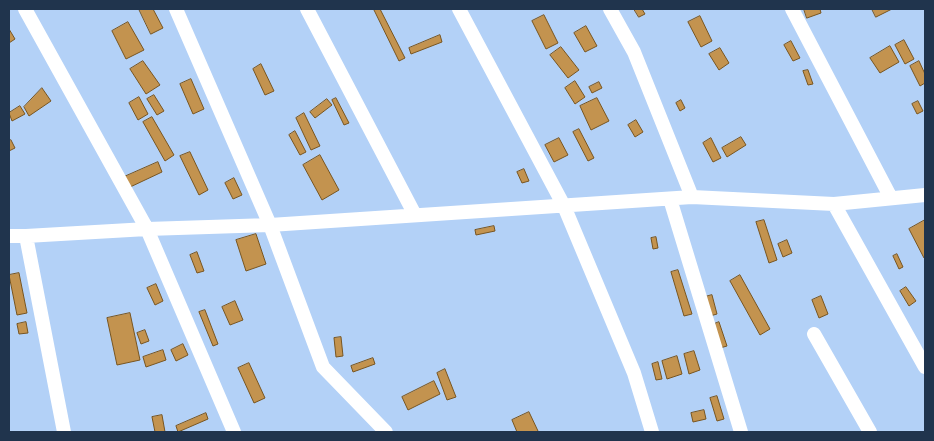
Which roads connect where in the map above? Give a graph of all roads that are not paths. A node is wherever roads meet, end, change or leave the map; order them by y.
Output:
1 (25, 9) edge
2 (176, 9) edge
3 (307, 9) edge
4 (459, 9) edge
5 (610, 9) edge
6 (792, 9) edge
7 (925, 195) edge
8 (692, 197) junction
9 (891, 198) junction
10 (670, 199) junction
11 (834, 204) junction
12 (564, 206) junction
13 (415, 215) junction
14 (270, 225) junction
15 (147, 229) junction
16 (9, 236) edge
17 (26, 236) junction
18 (814, 334) dead end
19 (925, 367) edge
20 (64, 432) edge
21 (234, 432) edge
22 (386, 432) edge
23 (652, 432) edge
24 (742, 432) edge
25 (870, 432) edge

1 - 15 street
2 - 14 street
3 - 13 street
4 - 12 street
5 - 8 street
6 - 9 street
7 - 9 street
8 - 10 street
8 - 11 street
9 - 11 street
10 - 12 street
10 - 24 street
11 - 19 street
12 - 13 street
12 - 23 street
13 - 14 street
14 - 15 street
14 - 22 street
15 - 17 street
15 - 21 street
16 - 17 street
17 - 20 street
18 - 25 street

